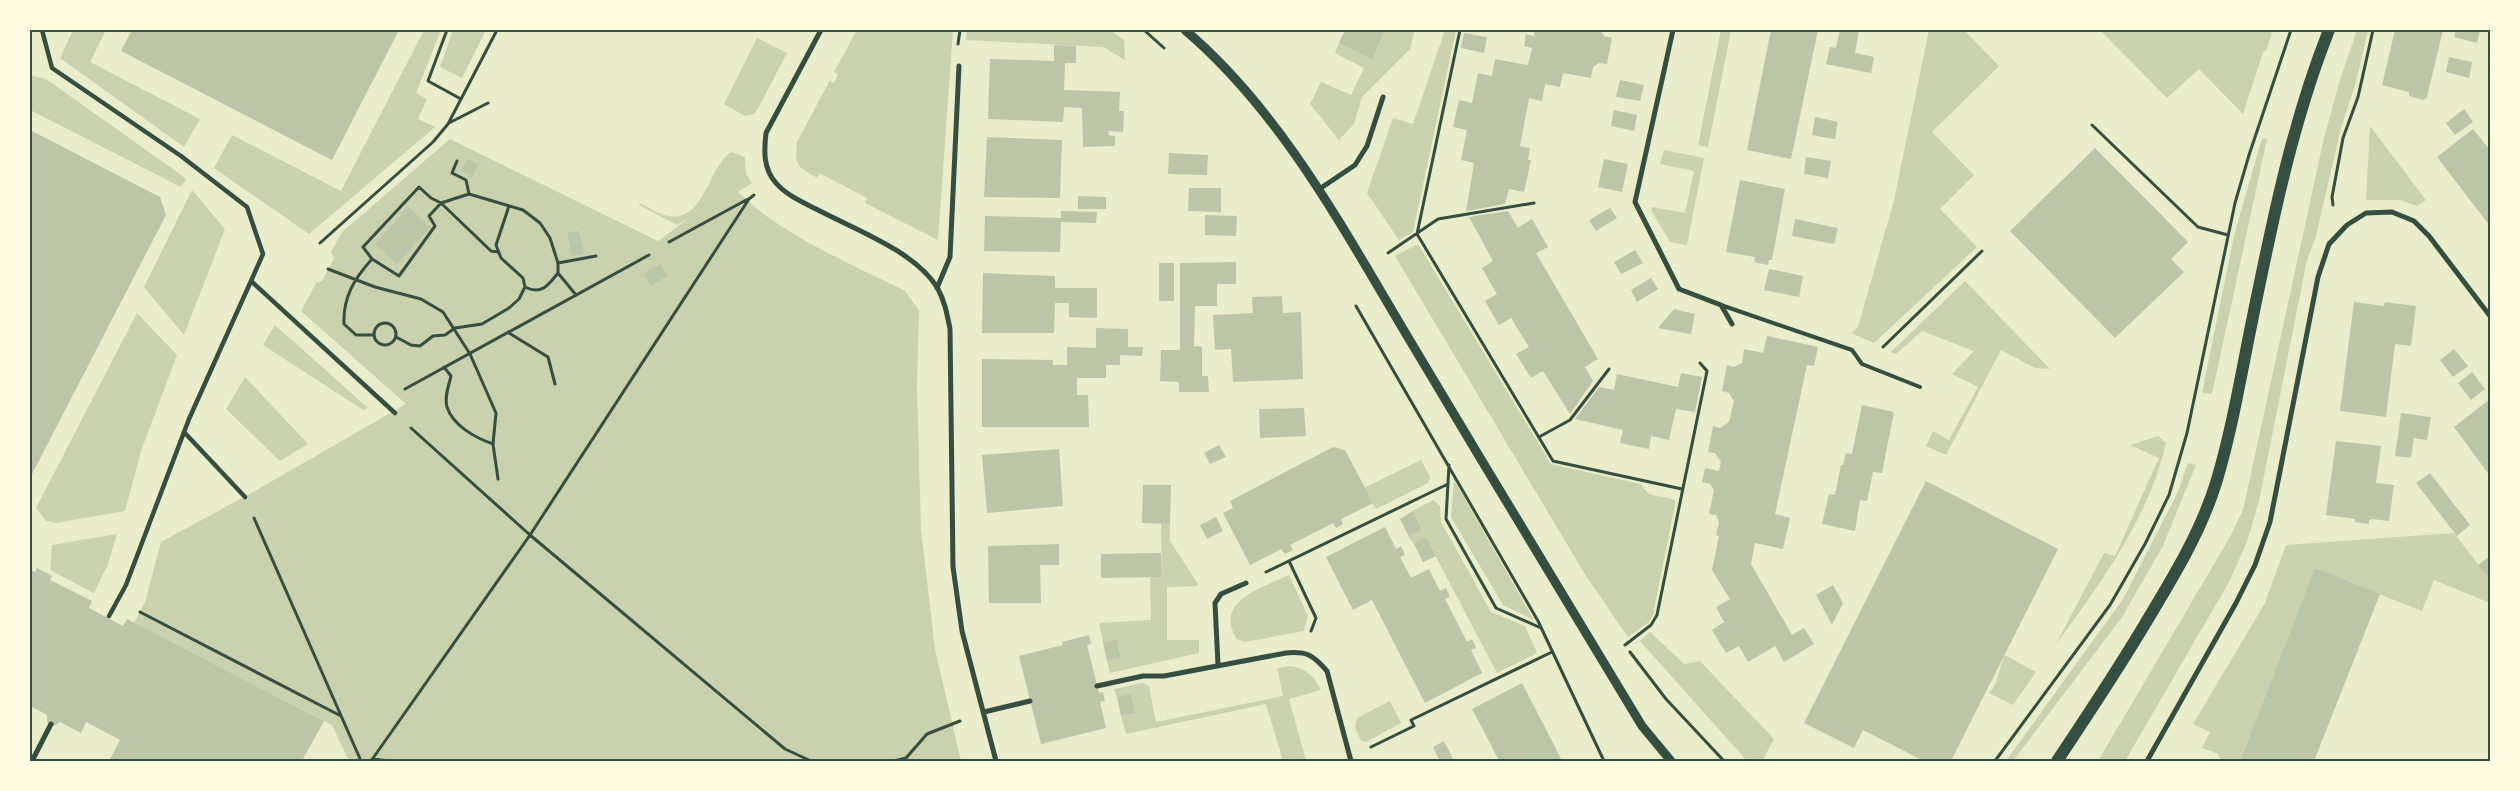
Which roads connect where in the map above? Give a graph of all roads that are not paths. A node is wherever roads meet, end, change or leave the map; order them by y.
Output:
1 (42, 30) edge
2 (821, 30) edge
3 (1186, 30) edge
4 (1673, 30) edge
5 (2329, 30) edge
6 (959, 66) dead end
7 (1384, 97) dead end
8 (1318, 190) junction
9 (250, 281) junction
10 (937, 288) junction
11 (1721, 305) junction
12 (2490, 316) edge
13 (1732, 324) dead end
14 (1920, 387) dead end
15 (395, 413) road end
16 (184, 432) junction
17 (245, 497) road end
18 (1246, 582) road end
19 (109, 616) dead end
20 (1218, 665) junction
21 (1097, 686) dead end
22 (1030, 702) dead end
23 (984, 712) junction
24 (51, 724) dead end
25 (1351, 759) edge
26 (32, 761) edge
27 (996, 761) edge
28 (1671, 761) edge
29 (2057, 761) edge
30 (2147, 761) edge

1 - 9 street
2 - 10 street
3 - 8 street
4 - 11 street
5 - 29 main road
6 - 10 street
7 - 8 street
8 - 28 street
9 - 15 street
9 - 16 street
10 - 23 street
11 - 13 street
11 - 14 lane
12 - 30 street
16 - 17 street
16 - 19 street
18 - 20 street
20 - 21 street
20 - 25 street
22 - 23 street
23 - 27 street
24 - 26 street

